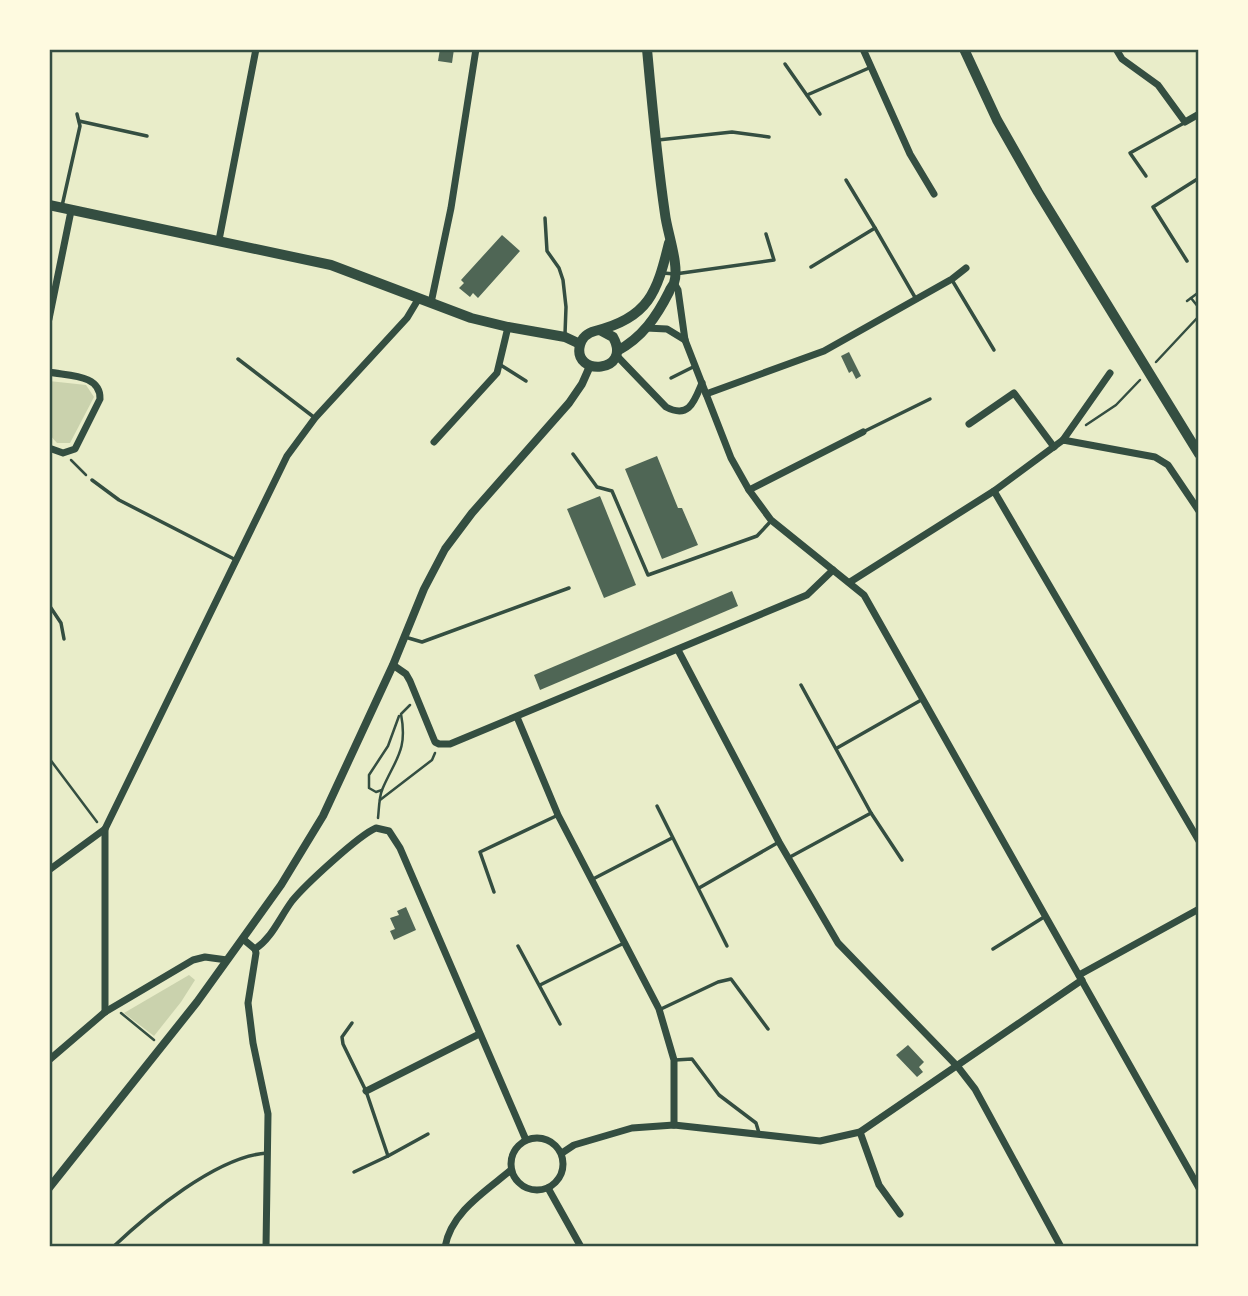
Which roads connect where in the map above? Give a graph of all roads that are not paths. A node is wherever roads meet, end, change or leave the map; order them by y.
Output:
1 (256, 49) edge
2 (477, 49) edge
3 (647, 49) edge
4 (863, 49) edge
5 (964, 49) edge
6 (1116, 49) edge
7 (785, 64) dead end
8 (871, 67) junction
9 (807, 95) junction
10 (77, 114) dead end
11 (820, 114) dead end
12 (1198, 117) edge
13 (79, 121) junction
14 (1185, 122) junction
15 (147, 136) dead end
16 (769, 137) dead end
17 (656, 141) junction
18 (1146, 176) dead end
19 (1199, 178) edge
20 (846, 180) dead end
21 (934, 194) dead end
22 (49, 205) edge
23 (66, 209) junction
24 (545, 218) dead end
25 (875, 228) junction
26 (766, 234) dead end
27 (219, 240) junction
28 (1187, 261) dead end
29 (811, 267) dead end
30 (966, 268) dead end
31 (671, 277) junction
32 (952, 279) junction
33 (419, 298) junction
34 (916, 299) junction
35 (431, 303) junction
36 (49, 319) edge
37 (508, 327) junction
38 (646, 328) junction
39 (600, 330) junction
40 (565, 337) junction
41 (685, 340) junction
42 (580, 344) junction
43 (994, 350) dead end
44 (617, 353) junction
45 (238, 359) dead end
46 (499, 364) junction
47 (590, 366) junction
48 (695, 366) junction
49 (49, 373) edge
50 (1110, 373) dead end
51 (671, 378) dead end
52 (526, 381) dead end
53 (702, 383) junction
54 (706, 394) junction
55 (930, 399) dead end
56 (315, 418) junction
57 (969, 424) dead end
58 (863, 432) joint
59 (1063, 440) junction
60 (434, 442) dead end
61 (1054, 447) junction
62 (49, 448) edge
63 (573, 454) dead end
64 (1199, 454) edge
65 (92, 480) road end
66 (749, 490) junction
67 (994, 491) junction
68 (1199, 511) edge
69 (771, 520) junction
70 (236, 560) junction
71 (833, 570) junction
72 (850, 582) junction
73 (569, 588) dead end
74 (49, 605) edge
75 (405, 637) junction
76 (64, 639) dead end
77 (678, 650) junction
78 (393, 665) junction
79 (801, 685) dead end
80 (923, 699) junction
81 (517, 717) junction
82 (836, 749) junction
83 (657, 806) dead end
84 (871, 813) junction
85 (558, 815) junction
86 (104, 829) junction
87 (673, 838) junction
88 (1199, 841) edge
89 (779, 842) junction
90 (788, 858) junction
91 (902, 860) dead end
92 (49, 870) edge
93 (591, 880) junction
94 (698, 888) junction
95 (494, 892) dead end
96 (1199, 909) edge
97 (1046, 916) junction
98 (243, 939) junction
99 (624, 943) junction
100 (518, 946) dead end
101 (727, 946) dead end
102 (255, 948) junction
103 (993, 949) dead end
104 (226, 960) junction
105 (1081, 978) junction
106 (540, 985) junction
107 (659, 1009) junction
108 (105, 1012) junction
109 (352, 1023) dead end
110 (560, 1024) dead end
111 (768, 1029) dead end
112 (479, 1034) junction
113 (49, 1060) edge
114 (674, 1060) junction
115 (958, 1067) junction
116 (366, 1091) junction
117 (674, 1125) junction
118 (860, 1132) junction
119 (428, 1134) dead end
120 (760, 1135) junction
121 (526, 1140) junction
122 (268, 1153) junction
123 (562, 1153) junction
124 (388, 1156) junction
125 (512, 1170) junction
126 (354, 1172) dead end
127 (49, 1188) edge
128 (548, 1188) junction
129 (1199, 1188) edge
130 (900, 1213) dead end
131 (113, 1247) edge
132 (266, 1247) edge
133 (445, 1247) edge
134 (581, 1247) edge
135 (1061, 1247) edge

1 - 27 street
2 - 35 street
3 - 17 main road
4 - 8 street
5 - 64 main road
6 - 14 street
7 - 9 lane
8 - 9 lane
8 - 21 street
9 - 11 lane
10 - 13 lane
12 - 14 street
13 - 15 lane
13 - 23 lane
14 - 18 lane
16 - 17 lane
17 - 31 main road
19 - 28 lane
20 - 25 lane
22 - 23 main road
23 - 27 main road
23 - 36 street
24 - 40 lane
25 - 29 lane
25 - 34 lane
26 - 31 lane
27 - 33 main road
30 - 32 street
31 - 38 main road
31 - 39 main road
31 - 41 street
32 - 34 street
32 - 43 lane
33 - 35 main road
33 - 56 street
34 - 54 street
35 - 37 main road
37 - 40 main road
37 - 46 street
38 - 41 street
38 - 44 main road
39 - 42 main road
39 - 44 main road
40 - 42 main road
41 - 48 street
42 - 47 main road
44 - 47 main road
44 - 53 street
45 - 56 lane
46 - 52 lane
46 - 60 street
47 - 75 street
48 - 51 lane
48 - 53 street
49 - 62 street
50 - 59 street
53 - 54 street
54 - 66 street
55 - 58 lane
56 - 70 street
57 - 61 street
58 - 66 street
59 - 61 street
59 - 68 street
61 - 67 street
63 - 69 lane
65 - 70 lane
66 - 69 street
67 - 72 street
67 - 88 street
69 - 71 street
70 - 86 street
71 - 72 street
71 - 77 street
72 - 80 street
73 - 75 lane
74 - 76 lane
75 - 78 street
77 - 81 street
77 - 89 street
78 - 81 street
78 - 98 street
79 - 82 lane
80 - 82 lane
80 - 97 street
81 - 85 street
82 - 84 lane
83 - 87 lane
84 - 90 lane
84 - 91 lane
85 - 93 street
85 - 95 lane
86 - 92 street
86 - 108 street
87 - 93 lane
87 - 94 lane
89 - 90 street
89 - 94 lane
90 - 115 street
93 - 99 street
94 - 101 lane
96 - 105 street
97 - 103 lane
97 - 105 street
98 - 102 street
98 - 104 street
99 - 106 lane
99 - 107 street
100 - 106 lane
102 - 112 street
102 - 122 street
104 - 108 street
104 - 127 street
105 - 115 street
105 - 129 street
106 - 110 lane
107 - 111 lane
107 - 114 street
108 - 113 street
109 - 116 lane
112 - 116 street
112 - 121 street
114 - 117 street
114 - 120 lane
115 - 118 street
115 - 135 street
116 - 124 lane
117 - 120 street
117 - 123 street
118 - 120 street
118 - 130 street
119 - 124 lane
121 - 123 street
121 - 125 street
122 - 131 lane
122 - 132 street
123 - 128 street
124 - 126 lane
125 - 128 street
125 - 133 street
128 - 134 street

